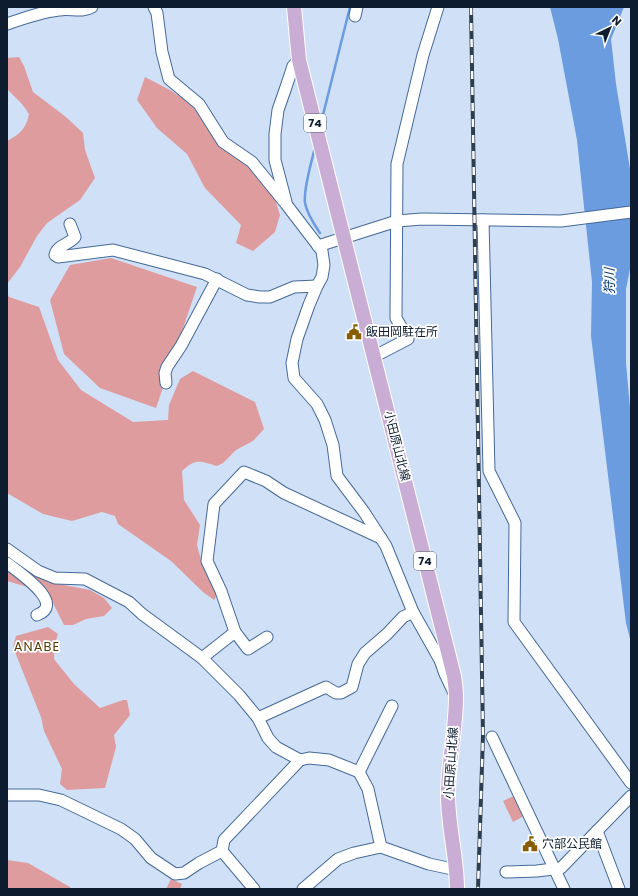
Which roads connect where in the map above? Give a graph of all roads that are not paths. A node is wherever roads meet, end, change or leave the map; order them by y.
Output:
1 (92, 7) edge
2 (154, 7) edge
3 (294, 7) edge
4 (438, 7) edge
5 (7, 24) edge
6 (299, 60) junction
7 (286, 204) junction
8 (631, 212) edge
9 (483, 220) junction
10 (397, 221) junction
11 (70, 224) dead end
12 (345, 238) junction
13 (318, 246) junction
14 (216, 279) junction
15 (317, 286) junction
16 (375, 356) junction
17 (166, 383) dead end
18 (381, 538) junction
19 (7, 549) edge
20 (7, 563) edge
21 (413, 612) junction
22 (37, 615) dead end
23 (235, 632) junction
24 (267, 637) dead end
25 (202, 658) junction
26 (456, 697) junction
27 (392, 706) dead end
28 (258, 718) junction
29 (492, 737) dead end
30 (300, 760) junction
31 (359, 772) junction
32 (631, 783) edge
33 (7, 795) edge
34 (631, 796) edge
35 (597, 831) junction
36 (381, 847) junction
37 (222, 851) junction
38 (457, 870) junction
39 (555, 870) junction
40 (506, 872) dead end
41 (254, 889) edge
42 (302, 889) edge
43 (457, 889) edge
44 (564, 889) edge
45 (619, 889) edge

1 - 5 street
2 - 7 street
3 - 6 main road, 小田原山北線 / 74
4 - 10 street
6 - 7 street
6 - 12 main road, 小田原山北線 / 74
7 - 13 street
8 - 9 street
9 - 10 street
9 - 32 street
10 - 12 street
10 - 16 street
11 - 14 street
12 - 13 street
12 - 16 main road, 小田原山北線 / 74
13 - 15 street
14 - 15 street
14 - 17 street
15 - 18 street
16 - 26 main road, 小田原山北線 / 74
18 - 21 street
18 - 23 street
19 - 25 street
20 - 22 street
21 - 26 street
21 - 28 street
23 - 24 street
23 - 25 street
25 - 28 street
26 - 38 main road, 小田原山北線 / 74
27 - 31 street
28 - 30 street
29 - 39 street
30 - 31 street
30 - 37 street
31 - 36 street
33 - 37 street
34 - 35 street
35 - 39 street
35 - 45 street
36 - 38 street
36 - 42 street
37 - 41 street
38 - 43 main road, 小田原山北線 / 74
39 - 40 street
39 - 44 street

